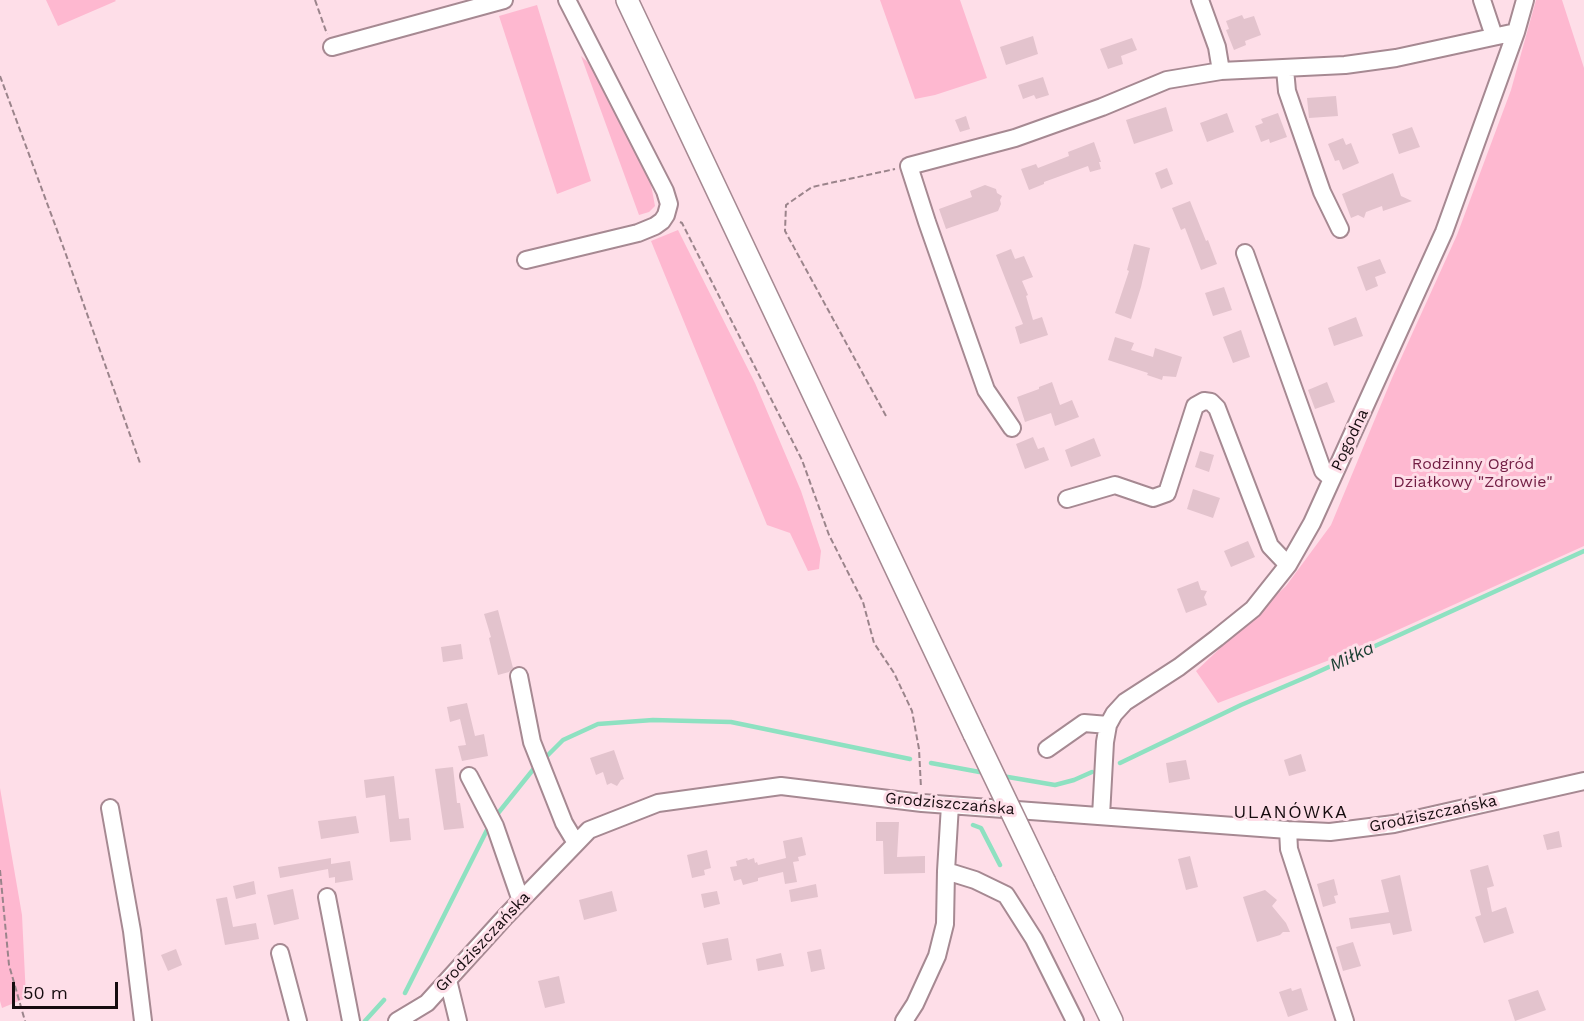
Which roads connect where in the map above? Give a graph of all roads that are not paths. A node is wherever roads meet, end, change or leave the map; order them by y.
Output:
1 (504, 0) edge
2 (567, 0) edge
3 (627, 0) edge
4 (1200, 0) edge
5 (1482, 0) edge
6 (1525, 0) edge
7 (1516, 32) junction
8 (1494, 36) junction
9 (332, 47) road end
10 (1285, 69) junction
11 (1221, 71) junction
12 (1340, 229) dead end
13 (1245, 254) dead end
14 (526, 260) dead end
15 (1012, 428) dead end
16 (1332, 479) junction
17 (1067, 499) dead end
18 (1288, 565) junction
19 (519, 676) dead end
20 (1108, 725) junction
21 (1047, 749) dead end
22 (468, 776) dead end
23 (1584, 781) edge
24 (950, 805) junction
25 (110, 808) dead end
26 (1101, 816) junction
27 (1288, 830) junction
28 (576, 843) junction
29 (946, 871) junction
30 (327, 897) dead end
31 (521, 901) junction
32 (280, 952) dead end
33 (448, 980) junction
34 (143, 1021) edge
35 (298, 1021) edge
36 (351, 1021) edge
37 (397, 1021) edge
38 (458, 1021) edge
39 (904, 1021) edge
40 (1075, 1021) edge
41 (1112, 1021) edge
42 (1345, 1021) edge

1 - 9 street
2 - 14 street
3 - 41 main road, bridge
4 - 11 street
5 - 8 street
6 - 7 street, Pogodna
7 - 8 street
7 - 16 street, Pogodna
8 - 10 street
10 - 11 street
10 - 12 street
11 - 15 street
13 - 16 street
16 - 18 street, Pogodna
17 - 18 street
18 - 20 street, Pogodna
19 - 28 street
20 - 21 street
20 - 26 street
22 - 31 street
23 - 27 street, Grodziszczańska
24 - 26 street, Grodziszczańska
24 - 28 street, Grodziszczańska
24 - 29 street
25 - 34 street
26 - 27 street, Grodziszczańska
27 - 42 street
28 - 31 street, Grodziszczańska
29 - 39 street
29 - 40 street
30 - 36 street
31 - 33 street, Grodziszczańska
32 - 35 street
33 - 37 street, Grodziszczańska
33 - 38 street

